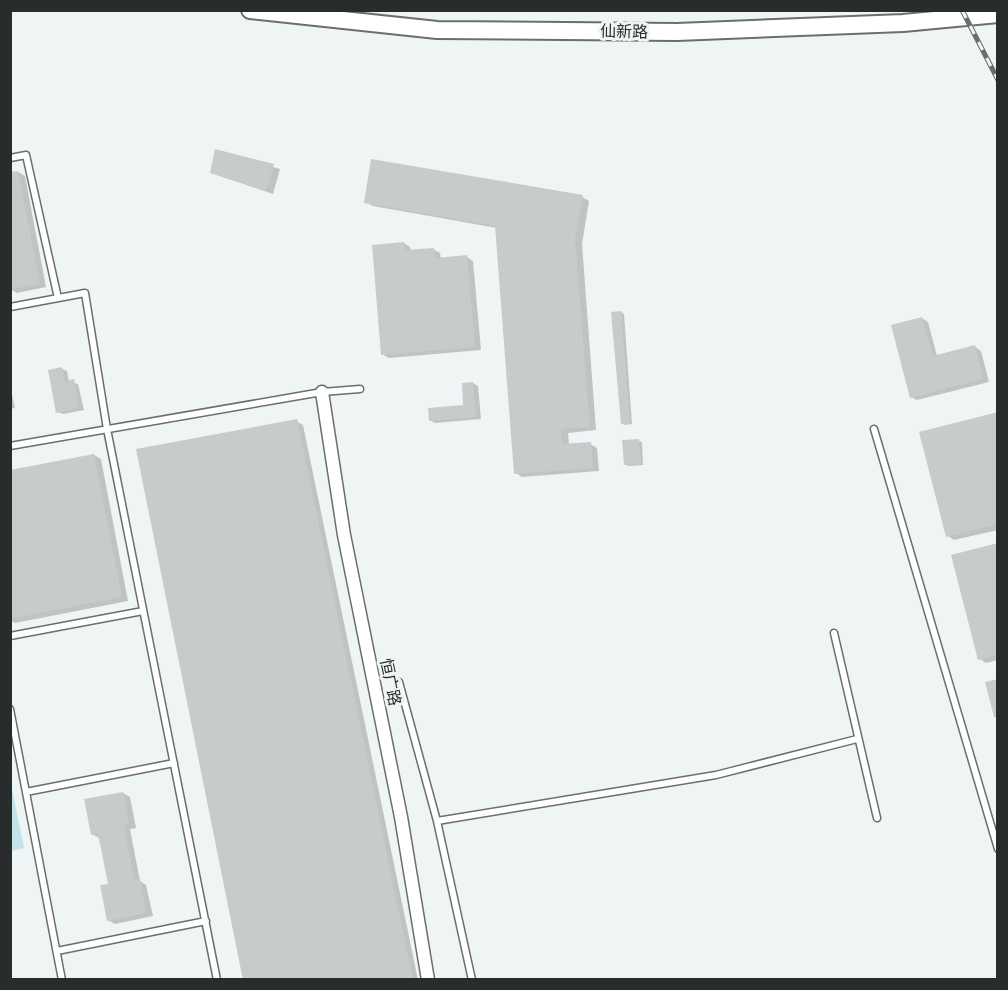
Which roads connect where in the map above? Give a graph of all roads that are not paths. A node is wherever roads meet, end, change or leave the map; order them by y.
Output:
1 (250, 10) edge
2 (301, 10) edge
3 (956, 10) edge
4 (998, 14) edge
5 (10, 158) edge
6 (58, 298) junction
7 (10, 307) edge
8 (360, 389) dead end
9 (322, 392) junction
10 (107, 429) junction
11 (874, 429) dead end
12 (10, 446) edge
13 (143, 611) junction
14 (834, 633) dead end
15 (10, 636) edge
16 (399, 682) dead end
17 (10, 709) edge
18 (857, 739) junction
19 (174, 763) junction
20 (26, 792) junction
21 (877, 818) dead end
22 (437, 821) junction
23 (998, 849) edge
24 (206, 921) junction
25 (57, 951) junction
26 (62, 980) edge
27 (217, 980) edge
28 (428, 980) edge
29 (472, 980) edge

1 - 4 main road, 仙新路
2 - 3 main road, 仙新路
5 - 6 lane
6 - 7 lane
6 - 10 lane
8 - 9 lane
9 - 10 lane
9 - 28 street, 恒广路
10 - 12 lane
10 - 13 lane
11 - 23 lane
13 - 15 lane
13 - 19 lane
14 - 18 lane
16 - 22 lane
17 - 20 lane
18 - 21 lane
18 - 22 lane
19 - 20 lane
19 - 24 lane
20 - 25 lane
22 - 29 lane
24 - 25 lane
24 - 27 lane
25 - 26 lane

